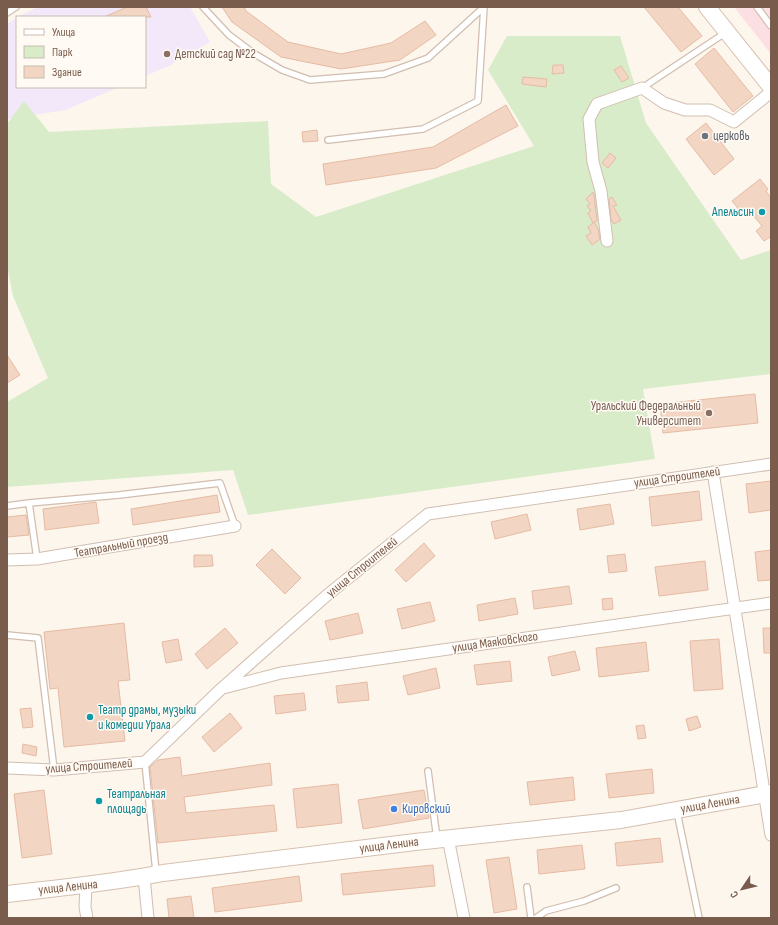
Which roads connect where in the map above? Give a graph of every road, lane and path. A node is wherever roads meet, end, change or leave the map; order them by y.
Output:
1 (16, 7) edge
2 (202, 7) edge
3 (484, 7) edge
4 (707, 7) edge
5 (757, 7) edge
6 (7, 13) edge
7 (771, 26) edge
8 (727, 32) junction
9 (771, 87) edge
10 (642, 88) junction
11 (771, 92) edge
12 (328, 140) dead end
13 (607, 241) dead end
14 (771, 464) edge
15 (713, 472) junction
16 (29, 503) junction
17 (7, 506) edge
18 (235, 526) joint
19 (37, 559) junction
20 (7, 560) edge
21 (771, 603) edge
22 (735, 608) junction
23 (7, 635) edge
24 (221, 689) junction
25 (145, 762) junction
26 (7, 768) edge
27 (54, 770) junction
28 (428, 771) dead end
29 (768, 794) edge
30 (676, 810) junction
31 (771, 835) edge
32 (442, 839) junction
33 (150, 876) junction
34 (86, 886) junction
35 (527, 887) dead end
36 (616, 888) dead end
37 (7, 894) edge
38 (87, 918) edge
39 (148, 918) edge
40 (464, 918) edge
41 (531, 918) edge
42 (536, 918) edge
43 (699, 918) edge

1 - 6 lane
2 - 3 lane
3 - 12 lane
4 - 8 main road
5 - 7 lane
8 - 9 main road
8 - 10 lane
10 - 11 street
10 - 13 street
14 - 15 street, улица Строителей
15 - 22 street
15 - 24 street, улица Строителей
16 - 17 lane
16 - 18 lane
16 - 19 lane
18 - 19 street, Театральный проезд
19 - 20 street, Театральный проезд
21 - 22 street, улица Маяковского
22 - 24 street, улица Маяковского
22 - 29 street
23 - 27 lane
24 - 25 street, улица Строителей
25 - 27 street, улица Строителей
25 - 33 lane
26 - 27 street, улица Строителей
28 - 32 lane
29 - 30 main road, улица Ленина
29 - 31 street
30 - 32 main road, улица Ленина
30 - 43 lane
32 - 33 main road, улица Ленина
32 - 40 street
33 - 34 main road, улица Ленина
33 - 39 street
34 - 37 main road, улица Ленина
34 - 38 street
35 - 41 lane
36 - 42 lane

